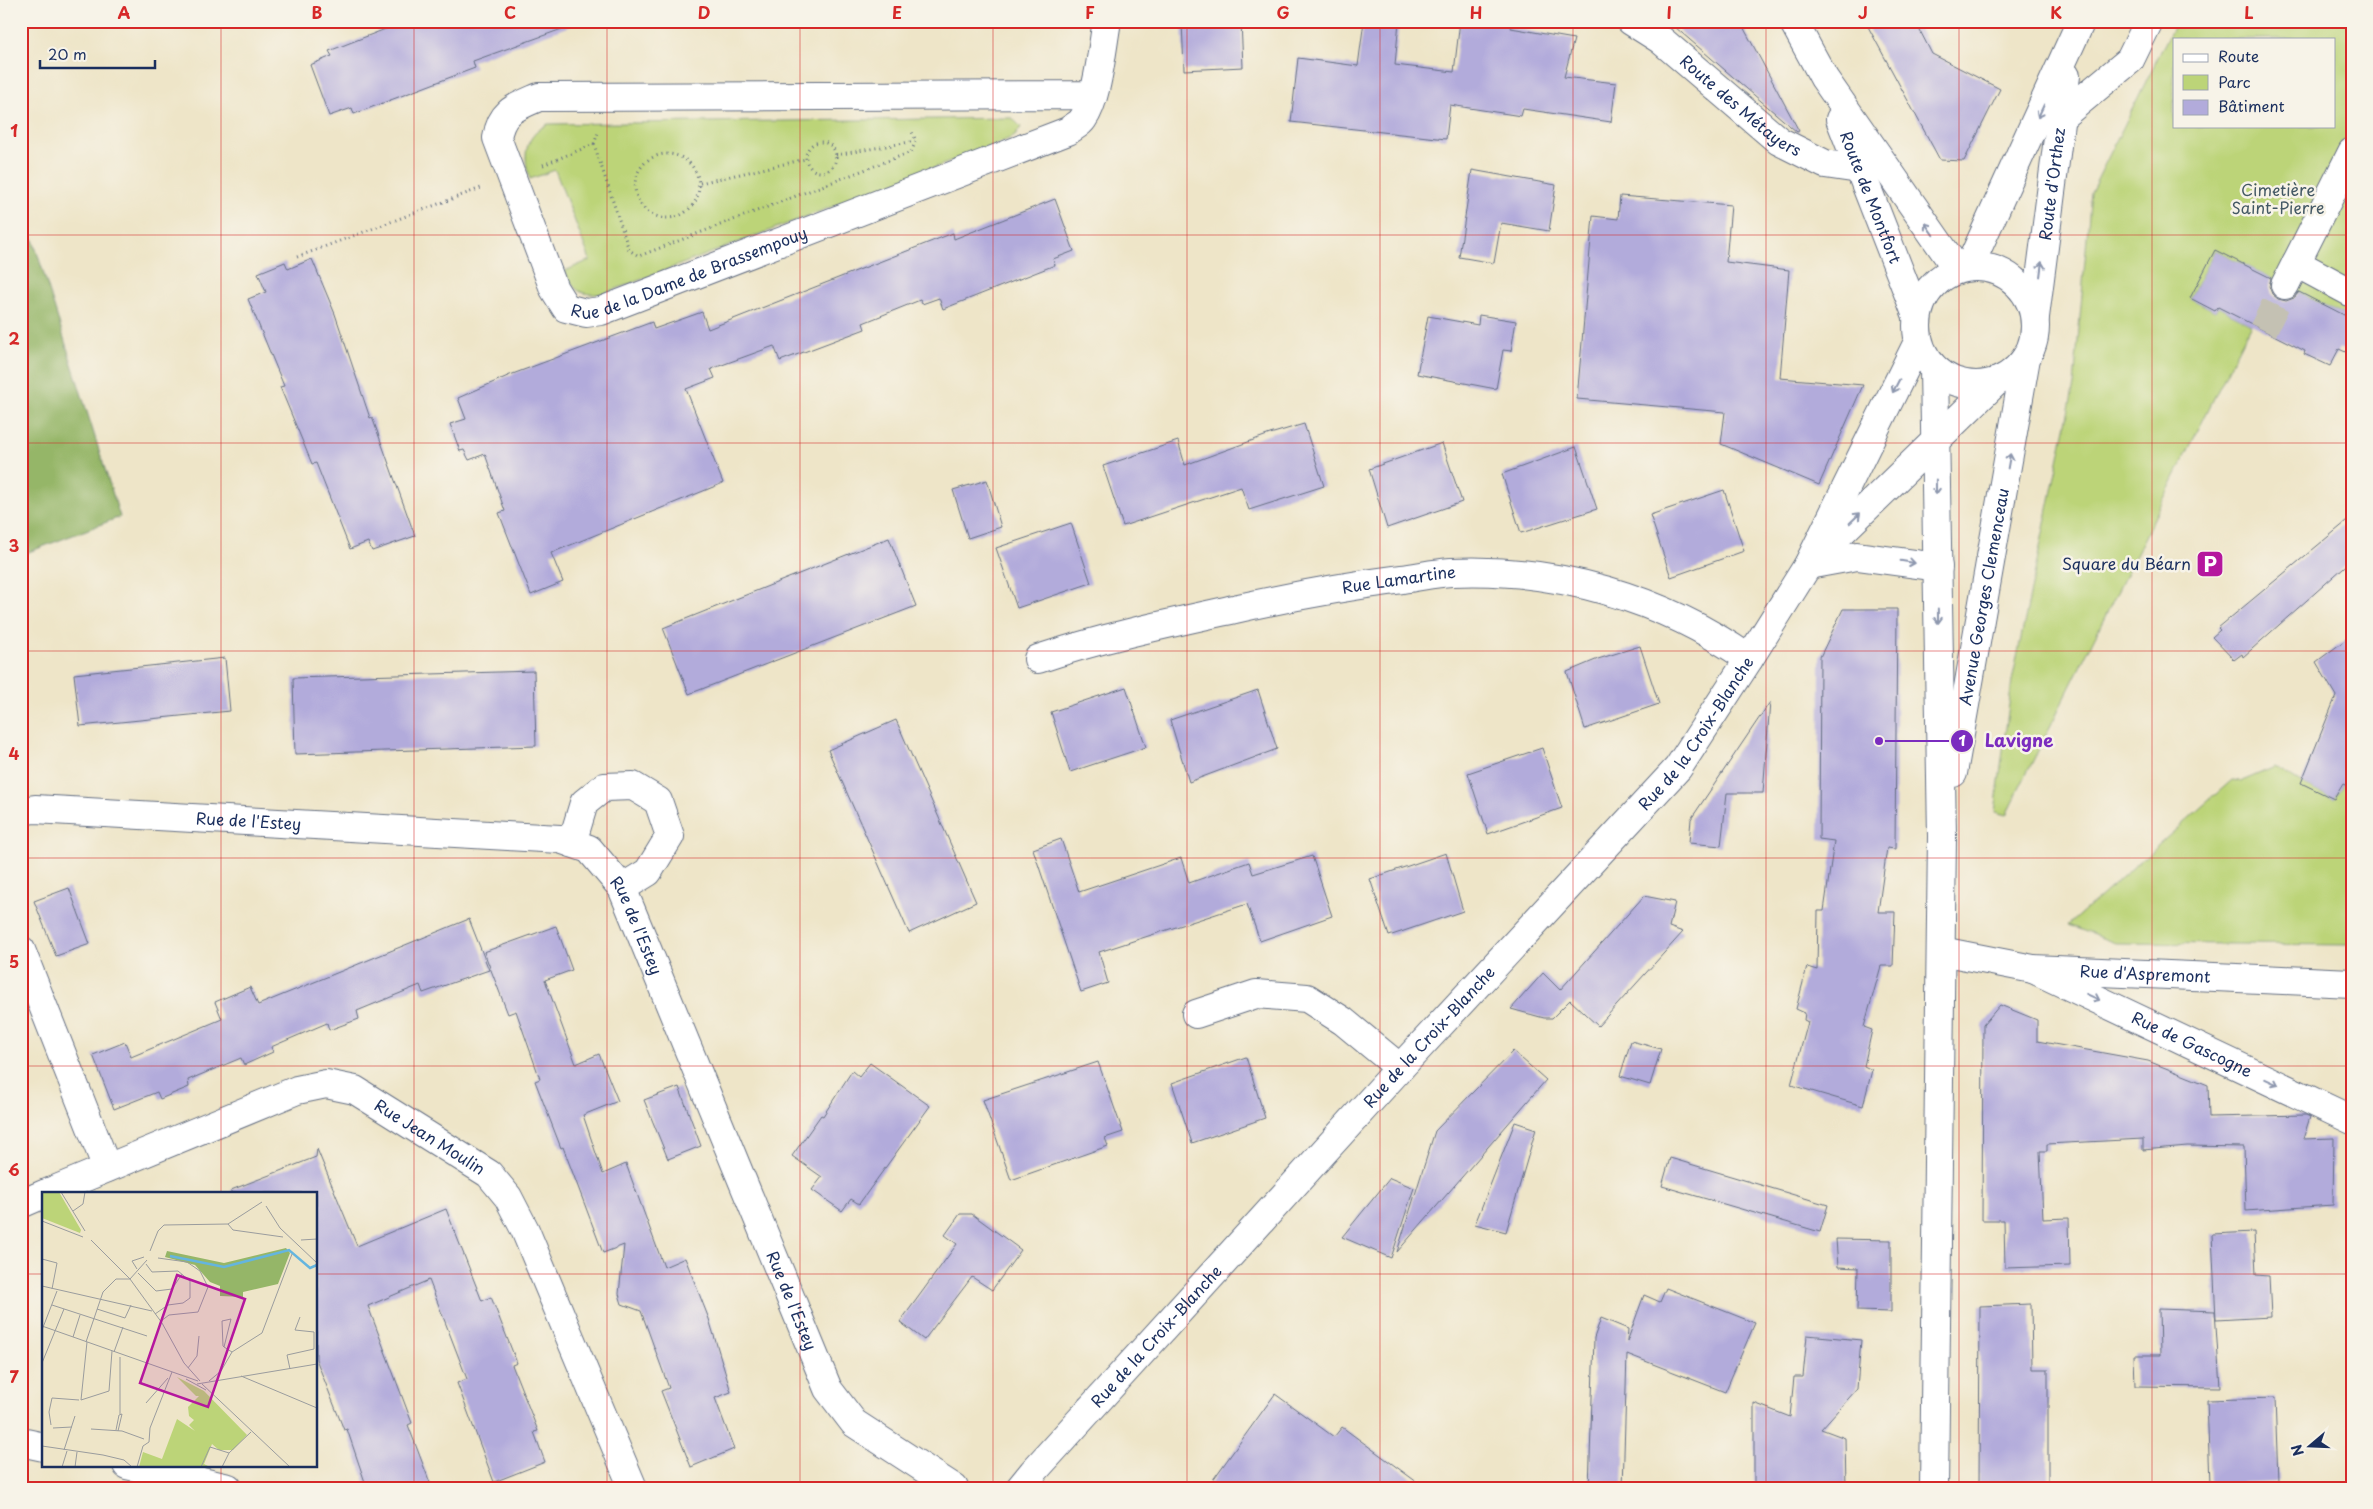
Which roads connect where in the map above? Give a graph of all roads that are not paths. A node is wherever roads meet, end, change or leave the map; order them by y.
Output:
1 (1107, 21) edge
2 (1631, 21) edge
3 (1793, 21) edge
4 (2081, 21) edge
5 (2149, 21) edge
6 (2069, 51) junction
7 (1824, 78) junction
8 (1093, 95) junction
9 (2060, 118) junction
10 (2352, 152) edge
11 (1859, 168) junction
12 (1963, 268) junction
13 (2352, 293) edge
14 (2035, 317) junction
15 (1918, 329) junction
16 (2026, 358) junction
17 (1934, 368) junction
18 (1996, 382) junction
19 (1935, 441) junction
20 (1808, 564) junction
21 (1938, 567) junction
22 (1038, 659) dead end
23 (1749, 659) junction
24 (21, 811) edge
25 (1942, 836) junction
26 (572, 843) junction
27 (622, 888) junction
28 (21, 950) edge
29 (1941, 951) junction
30 (2034, 969) junction
31 (2352, 983) edge
32 (1196, 1014) dead end
33 (1400, 1068) junction
34 (2352, 1120) edge
35 (107, 1168) junction
36 (49, 1192) edge
37 (42, 1195) edge
38 (21, 1204) edge
39 (21, 1442) edge
40 (42, 1447) edge
41 (131, 1466) edge
42 (228, 1488) edge
43 (633, 1488) edge
44 (954, 1488) edge
45 (1020, 1488) edge
46 (1934, 1488) edge

1 - 8 main road, Rue de la Dame de Brassempouy
2 - 11 main road, Route des Métayers
3 - 7 main road, Route de Montfort
4 - 6 main road, Route d'Orthez
5 - 9 main road
6 - 9 main road, Route d'Orthez
6 -> 12 main road, Route d'Orthez
7 - 11 main road, Route de Montfort
12 -> 7 main road, Route de Montfort
8 - 8 main road, Rue de la Dame de Brassempouy
14 -> 9 main road, Route d'Orthez
10 - 13 main road
11 - 15 main road, Route de Montfort
12 - 14 main road
12 - 15 main road
14 - 16 main road
15 - 17 main road
15 -> 20 main road, Rue de la Croix-Blanche
16 - 18 main road
25 -> 16 main road, Avenue Georges Clemenceau
17 - 18 main road
17 - 19 main road, Avenue Georges Clemenceau
18 - 19 main road, Rue de la Croix-Blanche
20 -> 19 main road, Rue de la Croix-Blanche
19 -> 21 main road, Avenue Georges Clemenceau
20 -> 21 main road
20 - 23 main road, Rue de la Croix-Blanche
21 -> 25 main road, Avenue Georges Clemenceau
22 - 23 main road, Rue Lamartine
23 - 33 main road, Rue de la Croix-Blanche
24 - 26 main road, Rue de l'Estey
25 - 29 main road, Avenue Georges Clemenceau
26 - 27 main road, Rue de l'Estey
26 - 27 main road
27 - 44 main road, Rue de l'Estey
28 - 35 main road
29 - 30 main road, Rue d'Aspremont
29 - 46 main road, Avenue Georges Clemenceau
30 - 31 main road, Rue d'Aspremont
30 -> 34 main road, Rue de Gascogne
32 - 33 main road
33 - 45 main road, Rue de la Croix-Blanche
35 - 36 main road, Rue Jean Moulin
35 - 43 main road, Rue Jean Moulin
37 - 38 main road
39 - 40 main road
41 - 42 main road

